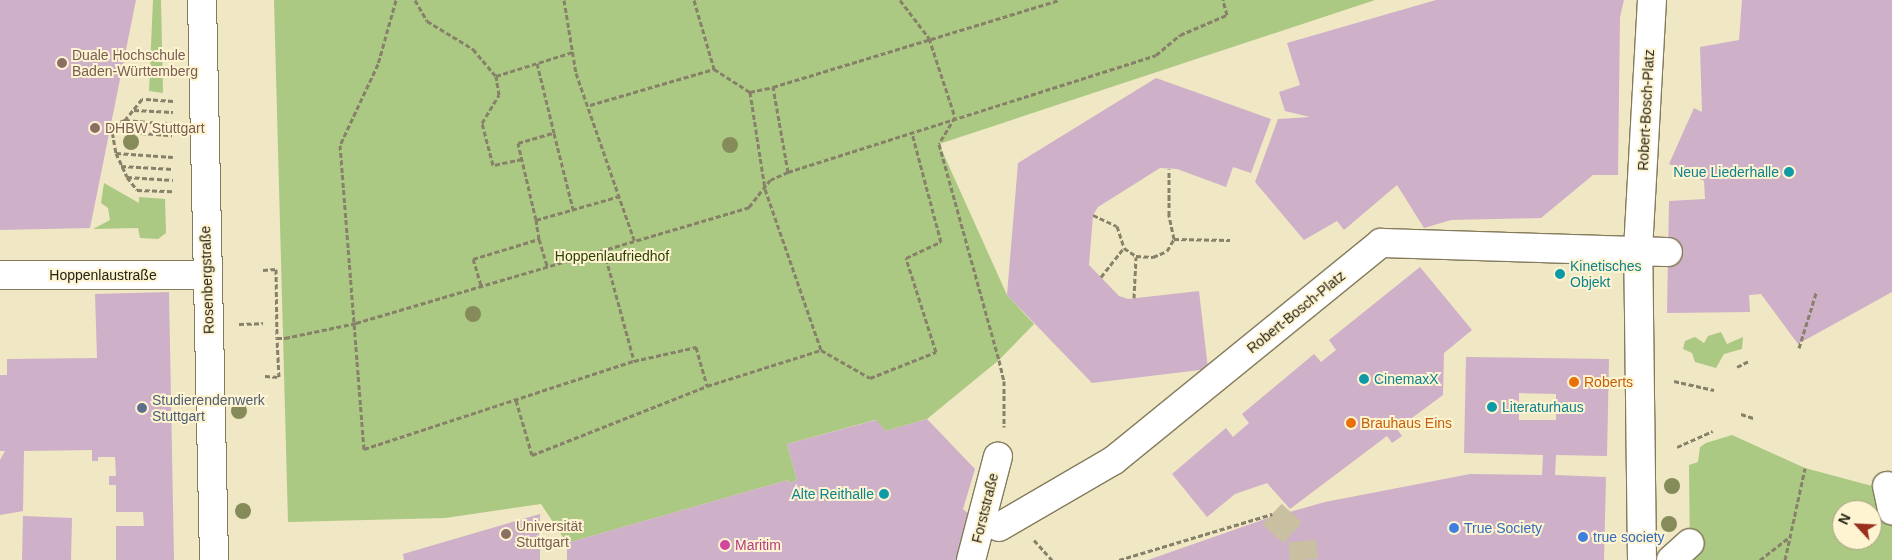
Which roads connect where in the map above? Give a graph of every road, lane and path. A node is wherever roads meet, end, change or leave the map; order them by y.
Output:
1 (202, 0) edge
2 (396, 0) edge
3 (415, 0) edge
4 (564, 0) edge
5 (694, 0) edge
6 (900, 0) edge
7 (1057, 0) edge
8 (1222, 0) edge
9 (1652, 0) edge
10 (929, 38) junction
11 (573, 52) junction
12 (537, 63) junction
13 (714, 69) junction
14 (496, 76) junction
15 (773, 87) junction
16 (750, 92) junction
17 (172, 101) dead end
18 (590, 105) junction
19 (134, 110) junction
20 (173, 112) dead end
21 (955, 117) junction
22 (125, 120) junction
23 (114, 123) junction
24 (173, 124) dead end
25 (554, 133) junction
26 (912, 133) junction
27 (172, 135) dead end
28 (116, 153) junction
29 (173, 158) dead end
30 (522, 158) junction
31 (121, 166) junction
32 (173, 168) dead end
33 (1169, 169) dead end
34 (788, 172) junction
35 (127, 177) junction
36 (173, 180) dead end
37 (765, 189) junction
38 (173, 191) dead end
39 (620, 196) junction
40 (573, 209) junction
41 (1093, 215) dead end
42 (536, 220) junction
43 (1174, 238) junction
44 (539, 239) junction
45 (634, 240) junction
46 (1230, 240) dead end
47 (1124, 248) junction
48 (1638, 250) junction
49 (604, 251) junction
50 (1668, 252) dead end
51 (1136, 256) junction
52 (546, 266) junction
53 (262, 270) dead end
54 (0, 275) edge
55 (206, 275) junction
56 (1101, 278) dead end
57 (481, 285) junction
58 (1816, 293) dead end
59 (1134, 298) dead end
60 (356, 323) junction
61 (277, 338) junction
62 (1799, 348) dead end
63 (821, 350) junction
64 (1749, 360) dead end
65 (634, 361) junction
66 (1737, 366) dead end
67 (265, 376) dead end
68 (1674, 381) dead end
69 (707, 386) junction
70 (1714, 390) dead end
71 (516, 400) junction
72 (1741, 414) dead end
73 (1753, 418) dead end
74 (1713, 430) dead end
75 (1677, 447) dead end
76 (998, 456) joint
77 (1805, 468) dead end
78 (1272, 514) dead end
79 (999, 527) dead end
80 (1790, 536) junction
81 (214, 560) edge
82 (971, 560) edge
83 (1119, 560) edge
84 (1642, 560) edge
85 (1760, 560) edge
86 (1785, 560) edge

1 - 55 street, Rosenbergstraße
2 - 60 path
3 - 14 path
4 - 11 path
5 - 13 path
6 - 10 path
7 - 10 path
8 - 21 path
9 - 48 street, Robert-Bosch-Platz
10 - 15 path
10 - 21 path
11 - 12 path
11 - 18 path
12 - 14 path
12 - 25 path
13 - 16 path
13 - 18 path
14 - 30 path
15 - 16 path
15 - 34 path
16 - 37 path
17 - 19 path
18 - 39 path
19 - 20 path
19 - 22 path
21 - 26 path
21 - 76 path
22 - 23 path
22 - 24 path
23 - 27 path
23 - 28 path
25 - 30 path
25 - 40 path
26 - 34 path
26 - 63 path
28 - 29 path
28 - 31 path
30 - 42 path
31 - 32 path
31 - 35 path
33 - 43 path
34 - 37 path
35 - 36 path
35 - 38 path
37 - 45 path
37 - 63 path
39 - 40 path
39 - 45 path
40 - 42 path
41 - 47 path
42 - 44 path
43 - 46 path
43 - 51 path
44 - 52 path
44 - 57 path
45 - 49 path
47 - 51 path
47 - 56 path
48 - 50 street, Robert-Bosch-Platz
48 - 79 street, Robert-Bosch-Platz
48 - 84 street, Robert-Bosch-Platz
49 - 52 path
49 - 65 path
51 - 59 path
52 - 57 path
53 - 61 path
54 - 55 street, Hoppenlaustraße
55 - 81 street, Rosenbergstraße
57 - 60 path
58 - 62 path
60 - 61 path
60 - 71 path
61 - 67 path
63 - 69 path
64 - 66 path
65 - 69 path
65 - 71 path
68 - 70 path
69 - 71 path
72 - 73 path
74 - 75 path
76 - 82 street, Forststraße
77 - 80 path
78 - 83 path
80 - 85 path
80 - 86 path

